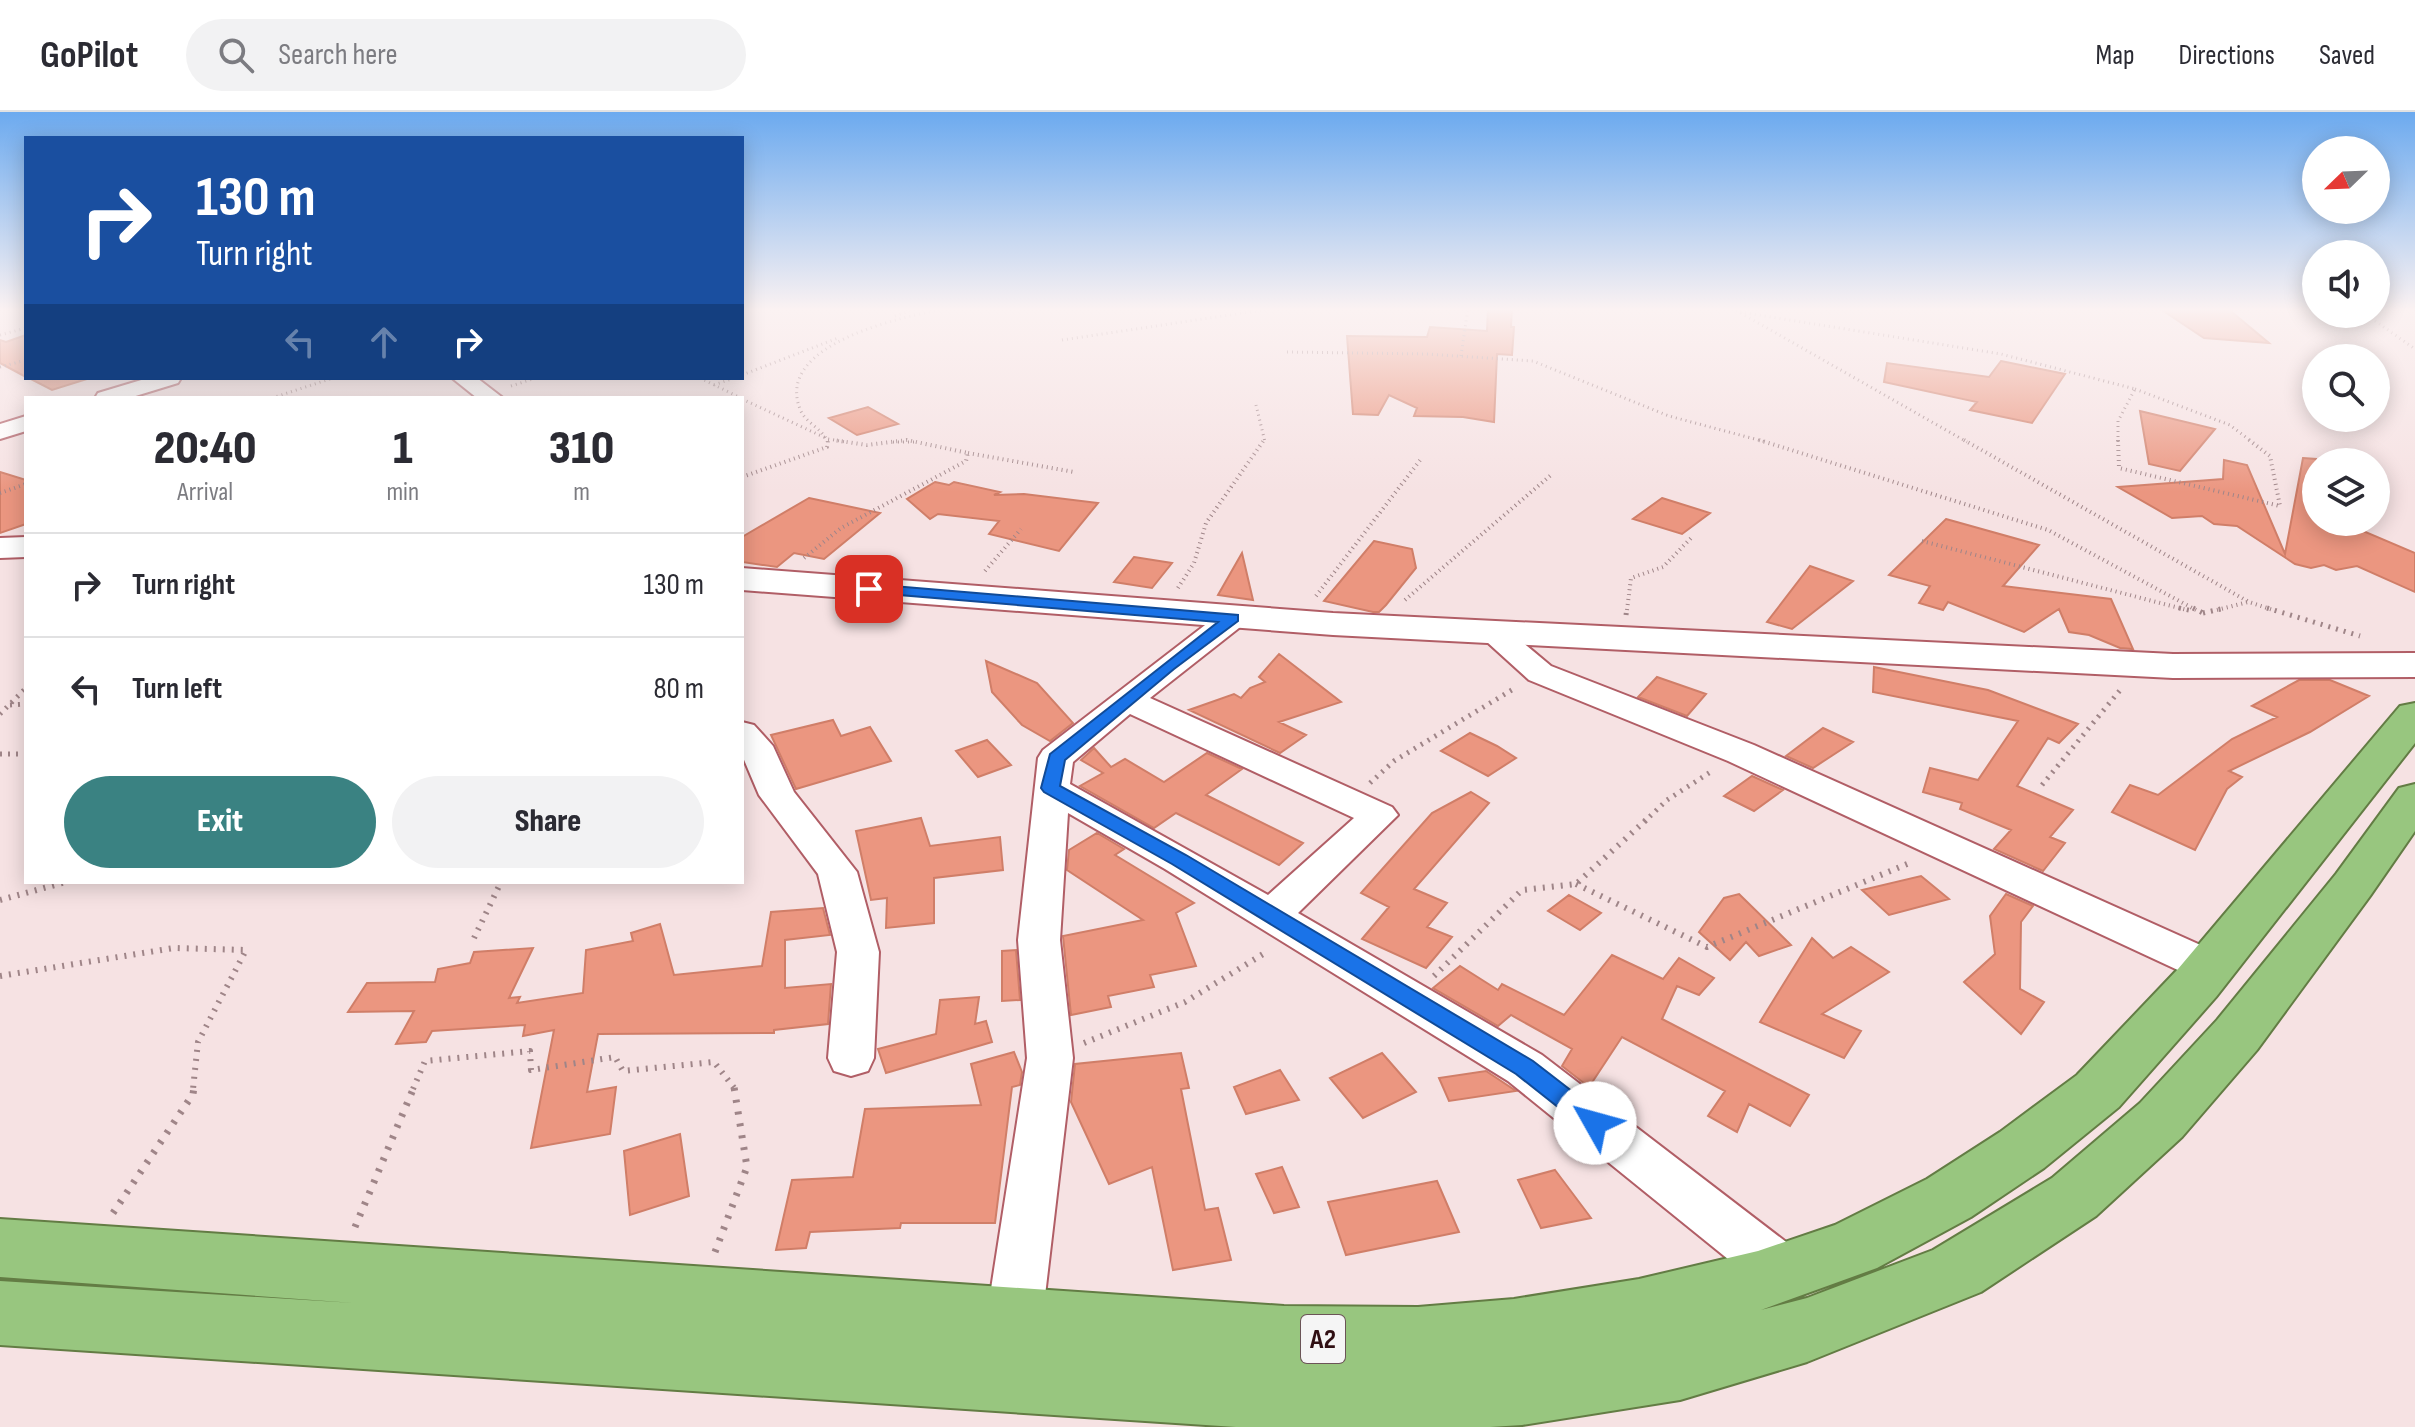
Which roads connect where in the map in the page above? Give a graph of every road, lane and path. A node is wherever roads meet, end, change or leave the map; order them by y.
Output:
1 (804, 369) edge
2 (1554, 369) edge
3 (1841, 369) edge
4 (2060, 369) edge
5 (164, 380) edge
6 (327, 380) edge
7 (466, 380) edge
8 (704, 380) edge
9 (728, 380) edge
10 (714, 385) junction
11 (2135, 389) junction
12 (112, 396) edge
13 (278, 396) edge
14 (489, 396) edge
15 (737, 396) edge
16 (744, 399) edge
17 (1256, 405) dead end
18 (24, 424) edge
19 (0, 432) edge
20 (828, 439) junction
21 (968, 453) junction
22 (1421, 459) dead end
23 (1074, 472) dead end
24 (1551, 475) dead end
25 (744, 476) edge
26 (24, 485) edge
27 (0, 493) edge
28 (1021, 529) dead end
29 (1693, 536) dead end
30 (1922, 541) dead end
31 (24, 547) edge
32 (0, 548) edge
33 (759, 580) edge
34 (963, 596) junction
35 (2249, 602) junction
36 (1162, 613) junction
37 (2203, 613) junction
38 (1233, 618) junction
39 (1296, 622) junction
40 (1373, 626) junction
41 (1491, 632) junction
42 (1623, 638) junction
43 (2370, 639) dead end
44 (2143, 664) junction
45 (2415, 665) edge
46 (1540, 673) junction
47 (24, 690) edge
48 (1127, 700) junction
49 (24, 704) edge
50 (9, 705) junction
51 (0, 714) edge
52 (2415, 715) edge
53 (744, 734) edge
54 (1741, 753) junction
55 (0, 754) edge
56 (24, 754) edge
57 (2042, 785) dead end
58 (1051, 788) junction
59 (2415, 798) edge
60 (1351, 801) junction
61 (1948, 848) junction
62 (59, 884) edge
63 (500, 884) edge
64 (1576, 884) junction
65 (0, 900) edge
66 (1285, 924) junction
67 (474, 938) dead end
68 (2210, 967) junction
69 (0, 976) edge
70 (1411, 999) junction
71 (851, 1058) dead end
72 (1050, 1058) junction
73 (0, 1248) edge
74 (86, 1253) junction
75 (336, 1272) junction
76 (1784, 1272) junction
77 (696, 1299) junction
78 (0, 1313) edge
79 (1014, 1321) junction

1 - 20 path
2 - 37 path
3 - 35 path
4 - 11 path
5 - 12 street
6 - 13 path
7 - 14 street
8 - 10 path
9 - 10 path
10 - 15 path
11 - 11 path
16 - 20 path
17 - 36 path
18 - 19 street
20 - 21 path
20 - 25 path
21 - 23 path
21 - 33 path
22 - 39 path
24 - 40 path
26 - 27 path
28 - 34 path
29 - 42 path
30 - 37 path
31 - 32 street
33 - 34 street
34 - 36 street
35 - 37 path
35 - 43 path
36 - 38 street
38 - 39 street
38 - 48 street
39 - 40 street
40 - 41 street
41 - 42 street
41 - 46 street
42 - 44 street
44 - 45 street
44 - 57 path
46 - 54 street
46 - 60 path
47 - 50 path
48 - 58 street
48 - 60 street
49 - 50 path
50 - 51 path
52 - 68 highway, A2
53 - 71 street
54 - 61 street
54 - 64 path
55 - 56 path
58 - 66 street
58 - 72 street
59 - 78 highway, A2
60 - 66 street
61 - 64 path
61 - 68 street
62 - 65 path
63 - 67 path
64 - 70 path
66 - 70 street
66 - 72 path
68 - 76 highway, A2
69 - 74 path
70 - 76 street
72 - 79 street
73 - 74 highway, A2
74 - 75 highway, A2
75 - 77 highway, A2
75 - 77 path
76 - 79 highway, A2
77 - 79 highway, A2

